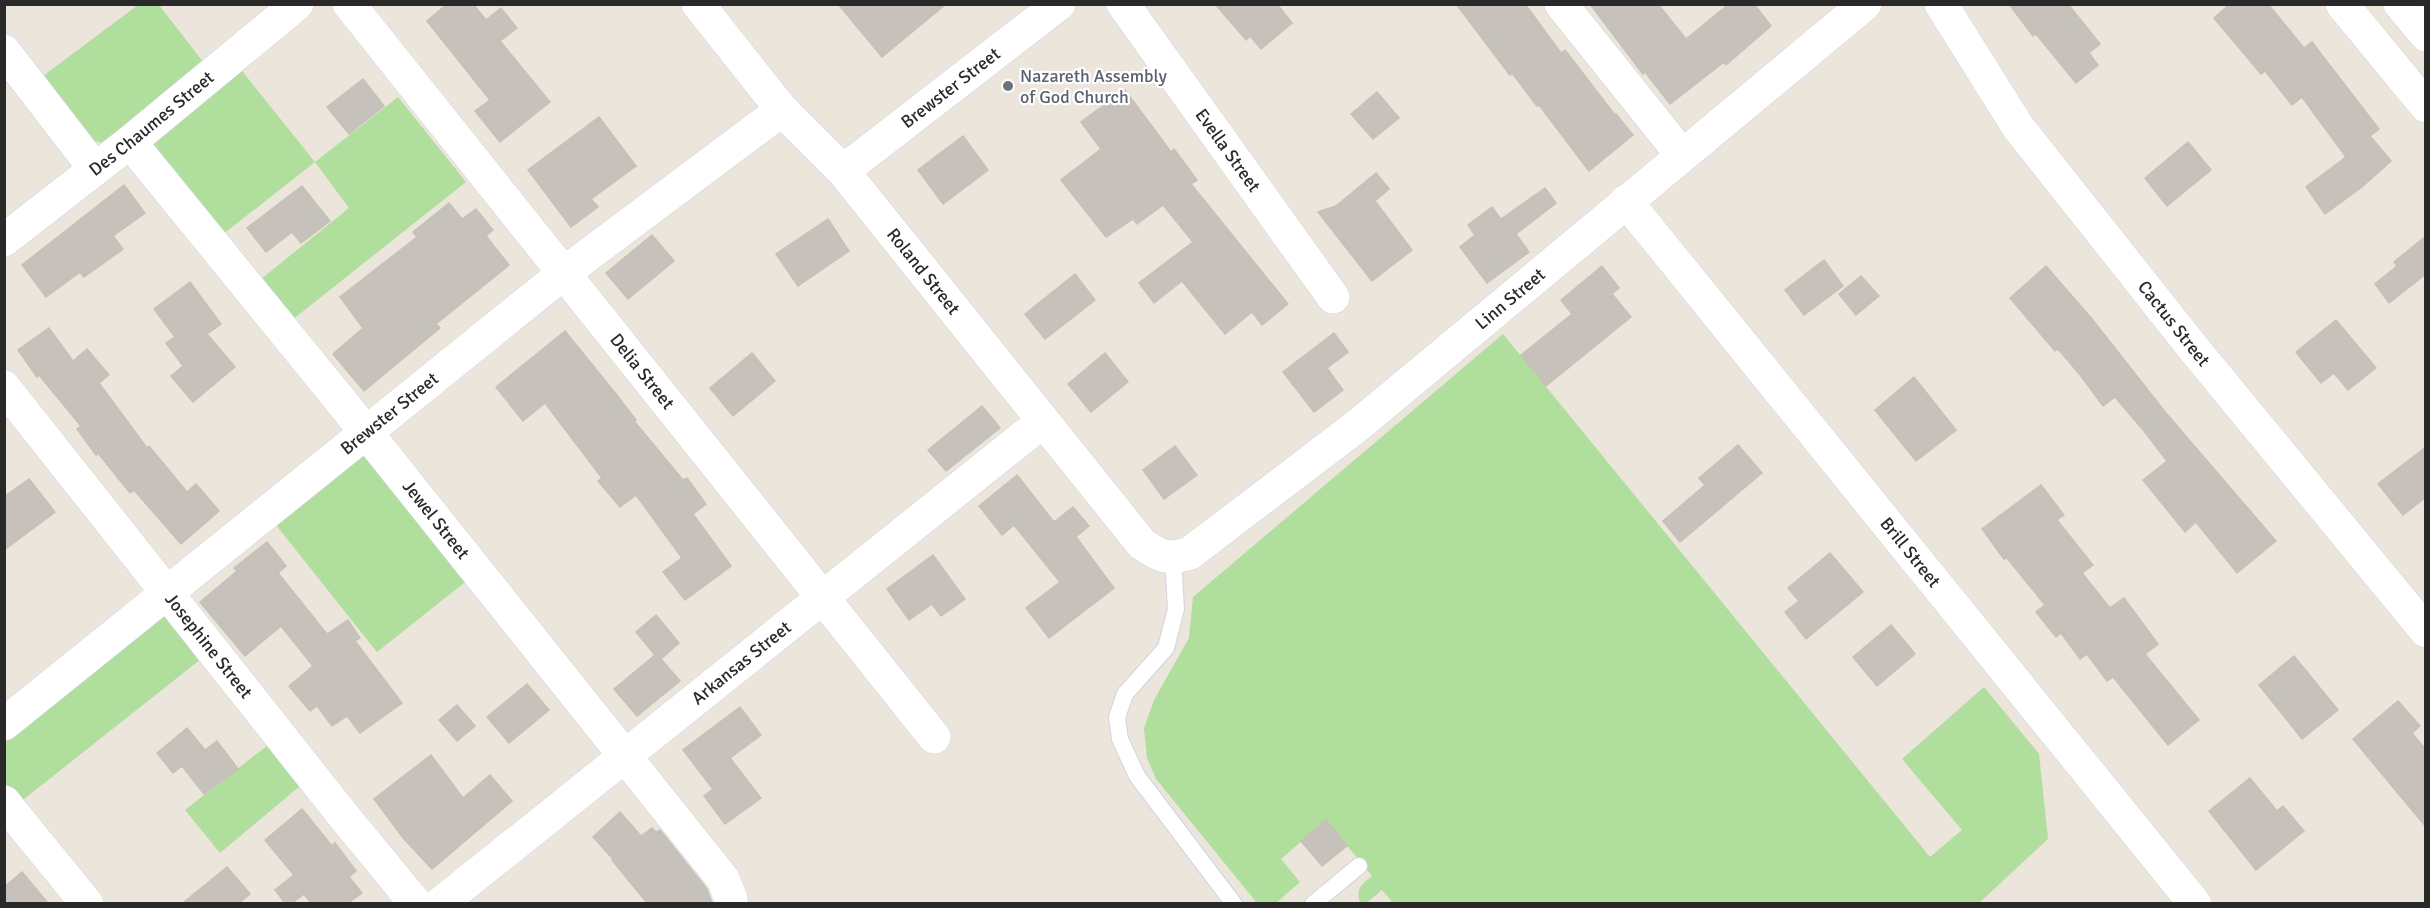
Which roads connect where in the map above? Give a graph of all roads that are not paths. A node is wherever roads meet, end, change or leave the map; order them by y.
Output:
1 (297, 4) edge
2 (349, 4) edge
3 (698, 4) edge
4 (1059, 4) edge
5 (1123, 4) edge
6 (1561, 4) edge
7 (1864, 4) edge
8 (1941, 4) edge
9 (2342, 4) edge
10 (2400, 4) edge
11 (2426, 35) edge
12 (4, 51) edge
13 (2426, 106) edge
14 (782, 110) junction
15 (130, 142) junction
16 (1682, 155) junction
17 (95, 169) junction
18 (843, 171) junction
19 (1626, 201) junction
20 (4, 240) edge
21 (564, 273) junction
22 (1333, 297) dead end
23 (4, 387) edge
24 (1042, 422) junction
25 (366, 432) junction
26 (1173, 558) junction
27 (167, 591) junction
28 (823, 597) junction
29 (2426, 631) edge
30 (4, 724) edge
31 (934, 737) dead end
32 (624, 756) junction
33 (4, 802) edge
34 (1359, 866) dead end
35 (87, 903) edge
36 (416, 903) edge
37 (440, 903) edge
38 (731, 903) edge
39 (1234, 903) edge
40 (1313, 903) edge
41 (2195, 903) edge

1 - 15 street, Des Chaumes Street
2 - 21 street, Delia Street
3 - 14 street, Roland Street
4 - 18 street, Brewster Street
5 - 22 street, Evella Street
6 - 16 street
7 - 16 street, Linn Street
8 - 29 street, Cactus Street
9 - 13 street
10 - 11 street
12 - 17 street
14 - 18 street, Roland Street
14 - 21 street, Brewster Street
15 - 17 street, Des Chaumes Street
15 - 25 street, Jewel Street
16 - 19 street, Linn Street
17 - 20 street, Des Chaumes Street
18 - 24 street, Roland Street
19 - 26 street, Linn Street
19 - 41 street, Brill Street
21 - 25 street, Brewster Street
21 - 28 street, Delia Street
23 - 27 street, Josephine Street
24 - 26 street, Roland Street
24 - 28 street, Arkansas Street
25 - 27 street, Brewster Street
25 - 32 street, Jewel Street
26 - 39 lane
27 - 30 street, Brewster Street
27 - 36 street, Josephine Street
28 - 31 street, Delia Street
28 - 32 street, Arkansas Street
32 - 37 street, Arkansas Street
32 - 38 street, Jewel Street
33 - 35 street
34 - 40 lane

